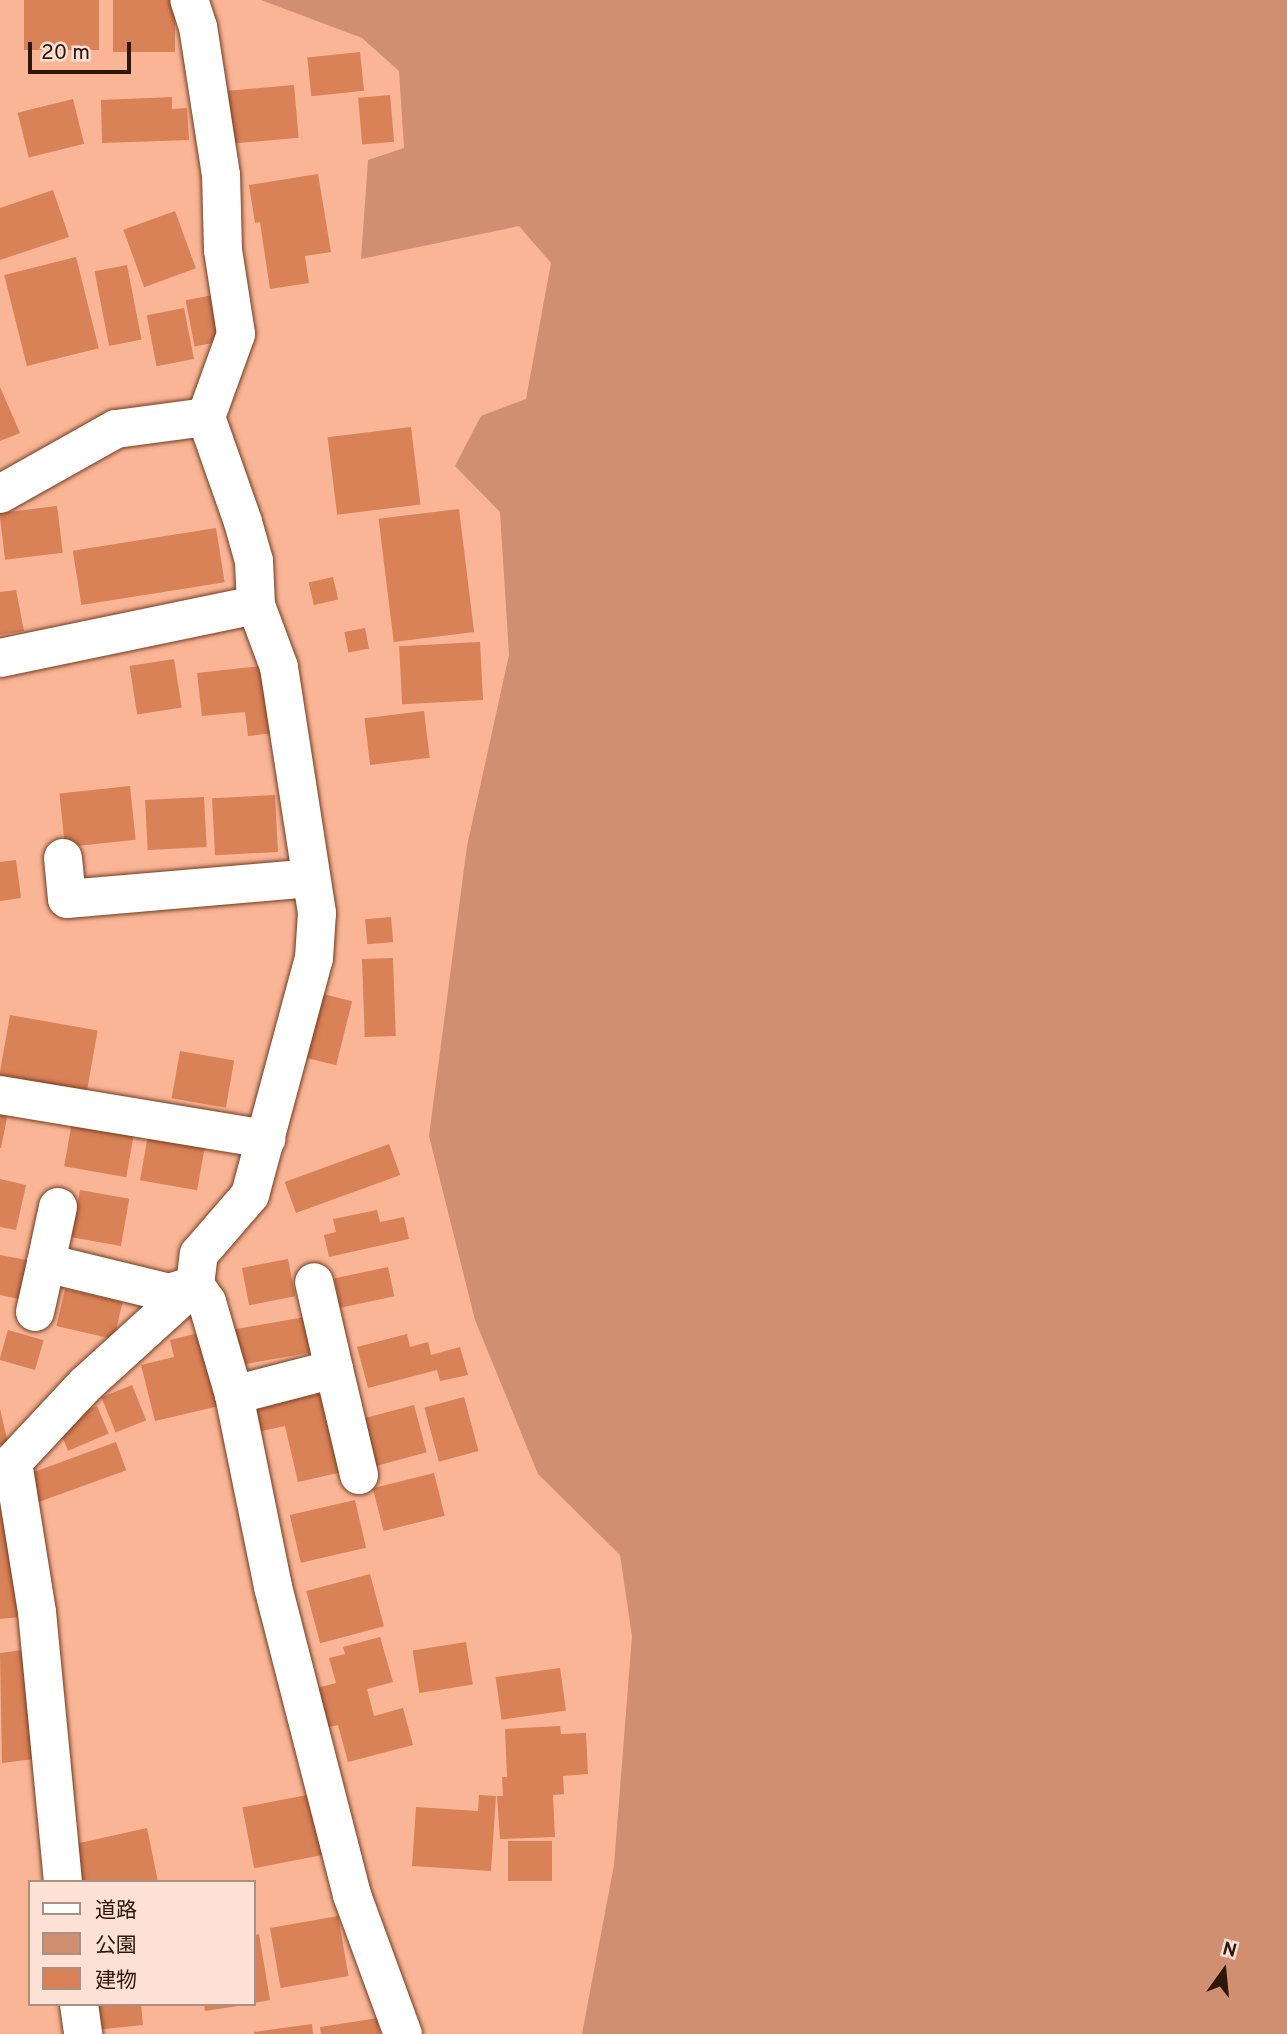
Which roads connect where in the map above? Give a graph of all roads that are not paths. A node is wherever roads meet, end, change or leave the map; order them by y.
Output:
1 (188, 0) edge
2 (206, 418) junction
3 (0, 494) edge
4 (256, 605) junction
5 (0, 658) edge
6 (63, 858) dead end
7 (312, 878) junction
8 (0, 1095) edge
9 (266, 1139) junction
10 (58, 1207) dead end
11 (46, 1263) junction
12 (314, 1282) dead end
13 (195, 1286) junction
14 (35, 1312) dead end
15 (334, 1368) junction
16 (234, 1395) junction
17 (359, 1475) dead end
18 (63, 1880) edge
19 (79, 2006) edge
20 (83, 2034) edge
21 (403, 2034) edge

1 - 2 street
2 - 3 street
2 - 4 street
4 - 5 street
4 - 7 street
6 - 7 street
7 - 9 street
8 - 9 street
9 - 13 street
10 - 11 street
11 - 13 street
11 - 14 street
12 - 15 street
13 - 16 street
13 - 18 street
15 - 16 street
15 - 17 street
16 - 21 street
19 - 20 street

